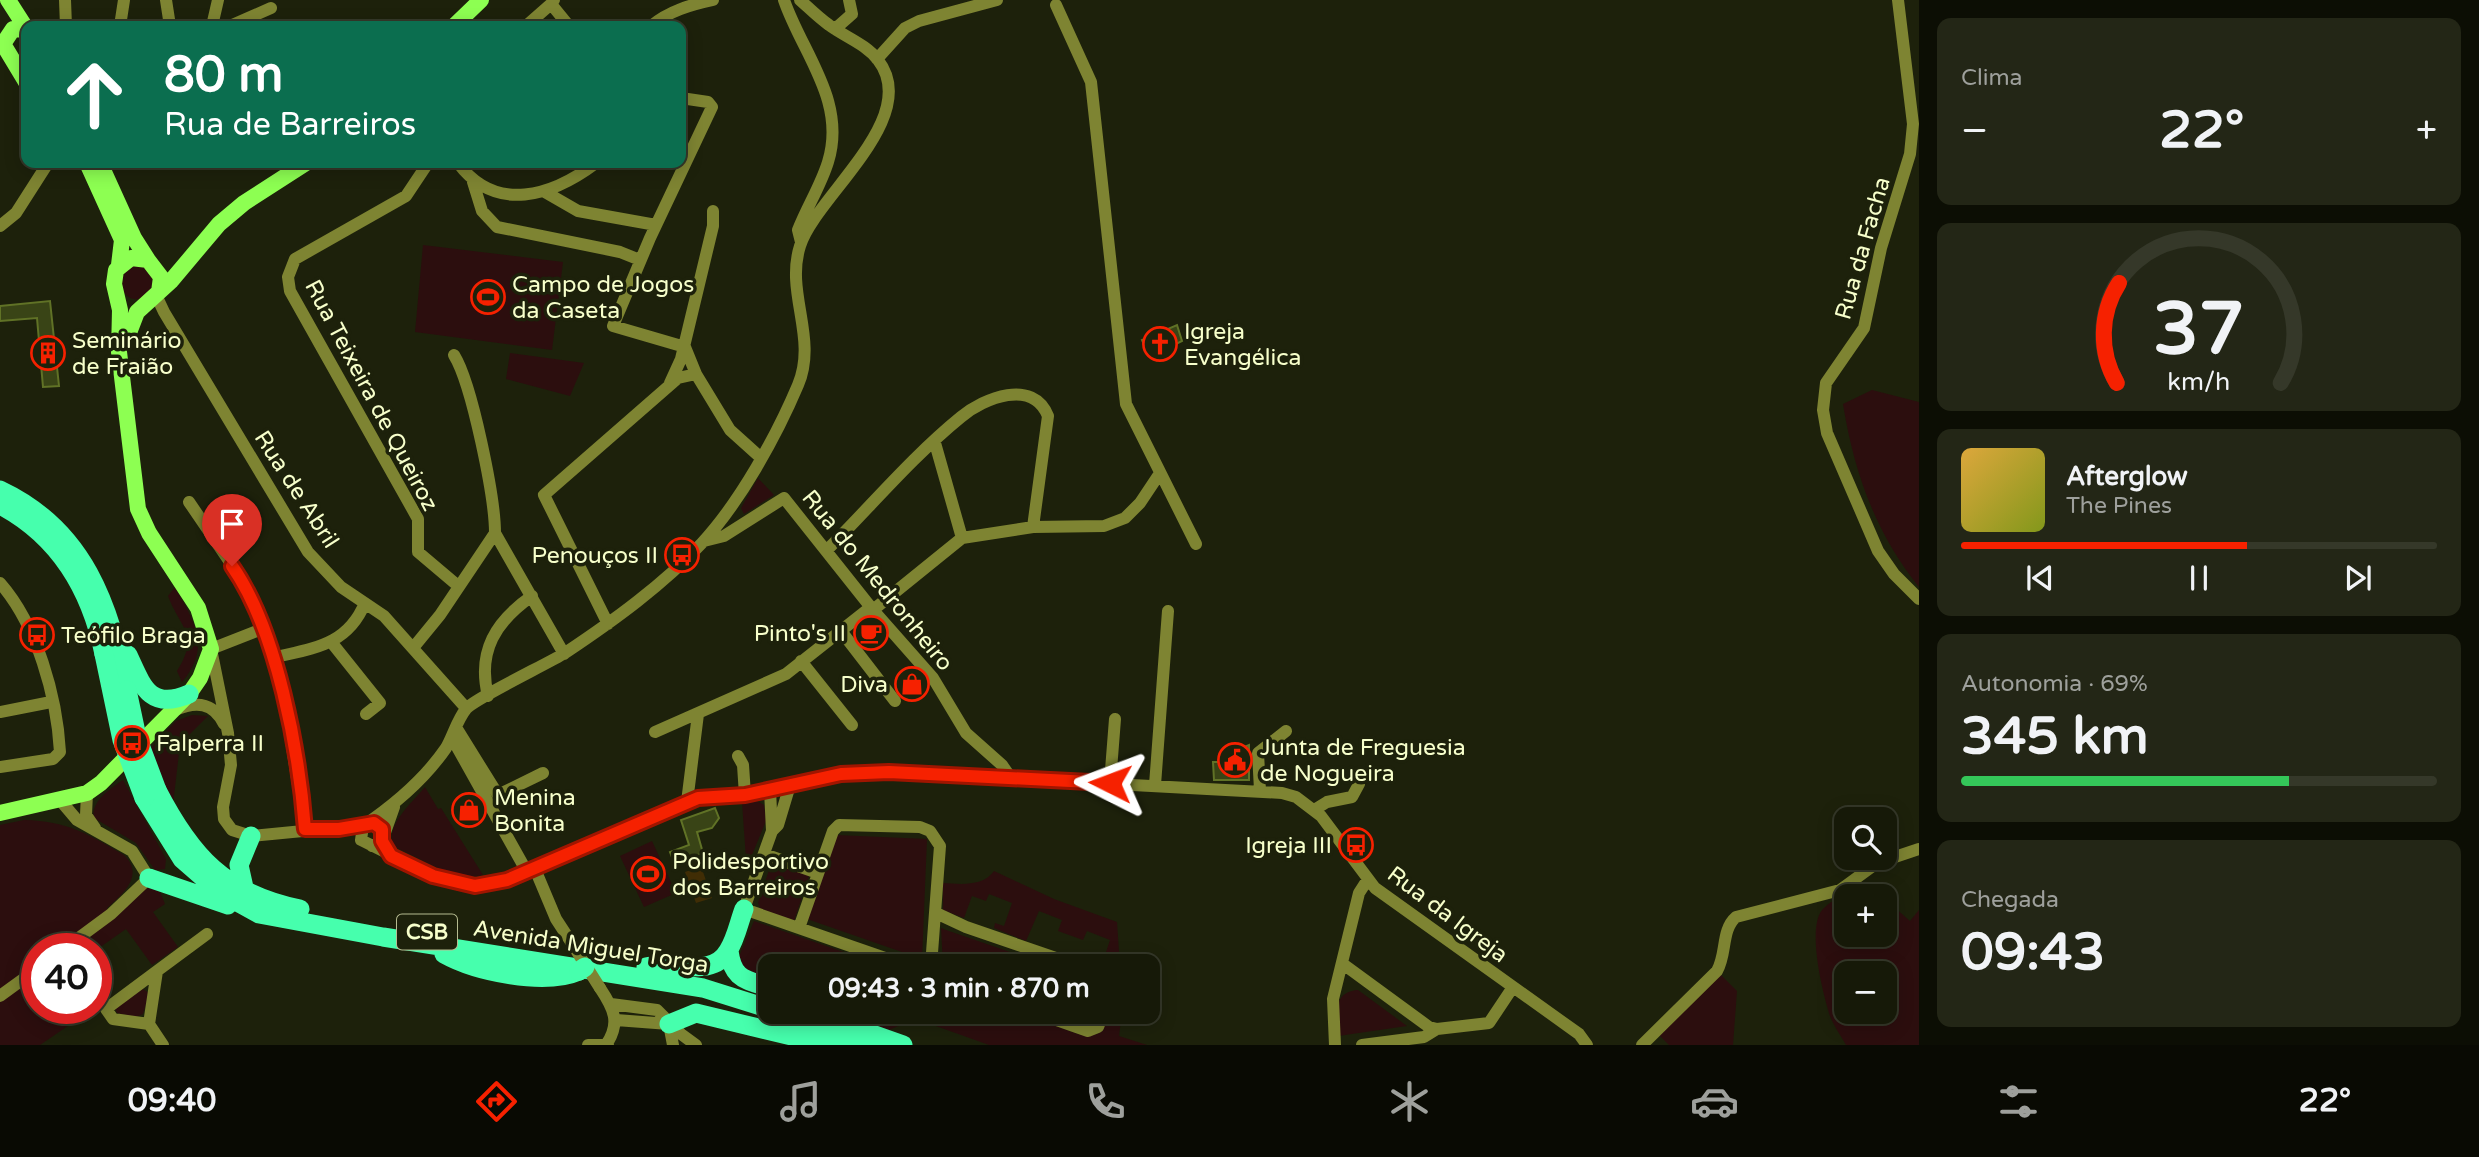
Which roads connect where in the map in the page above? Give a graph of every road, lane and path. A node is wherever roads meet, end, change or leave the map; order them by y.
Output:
1 (8, 0) edge
2 (65, 0) edge
3 (124, 0) edge
4 (166, 0) edge
5 (218, 0) edge
6 (481, 0) edge
7 (713, 0) edge
8 (784, 0) edge
9 (800, 0) edge
10 (849, 0) edge
11 (997, 0) edge
12 (1898, 0) edge
13 (553, 2) edge
14 (686, 3) edge
15 (1056, 5) dead end
16 (271, 8) dead end
17 (0, 19) edge
18 (21, 21) edge
19 (66, 21) edge
20 (121, 21) edge
21 (169, 21) edge
22 (213, 21) edge
23 (241, 21) edge
24 (465, 21) edge
25 (532, 21) edge
26 (566, 21) edge
27 (657, 21) edge
28 (21, 29) edge
29 (835, 29) junction
30 (3, 45) edge
31 (877, 59) junction
32 (7, 62) edge
33 (21, 77) edge
34 (686, 99) edge
35 (686, 162) edge
36 (45, 168) edge
37 (89, 168) edge
38 (102, 168) edge
39 (298, 168) edge
40 (425, 168) edge
41 (462, 168) edge
42 (587, 168) edge
43 (683, 168) edge
44 (473, 182) junction
45 (545, 192) junction
46 (713, 211) dead end
47 (219, 224) junction
48 (656, 225) junction
49 (0, 226) edge
50 (801, 242) junction
51 (640, 260) junction
52 (151, 262) junction
53 (119, 265) junction
54 (117, 293) junction
55 (153, 297) junction
56 (685, 347) junction
57 (454, 355) dead end
58 (122, 373) junction
59 (696, 374) junction
60 (668, 386) junction
61 (935, 443) junction
62 (761, 457) junction
63 (1160, 473) junction
64 (0, 490) edge
65 (188, 502) dead end
66 (0, 505) edge
67 (1033, 527) junction
68 (495, 533) junction
69 (962, 538) junction
70 (704, 541) junction
71 (1196, 544) dead end
72 (827, 550) junction
73 (0, 583) edge
74 (457, 585) junction
75 (341, 587) junction
76 (532, 596) junction
77 (1919, 599) edge
78 (365, 603) junction
79 (872, 608) junction
80 (1168, 611) dead end
81 (112, 624) junction
82 (608, 624) junction
83 (262, 629) junction
84 (347, 630) junction
85 (841, 631) junction
86 (332, 643) junction
87 (413, 648) junction
88 (211, 649) junction
89 (564, 654) junction
90 (272, 658) junction
91 (801, 661) junction
92 (220, 684) junction
93 (195, 685) junction
94 (488, 696) junction
95 (895, 701) dead end
96 (51, 702) junction
97 (207, 705) junction
98 (466, 708) junction
99 (0, 712) edge
100 (698, 713) junction
101 (169, 714) junction
102 (366, 715) dead end
103 (1115, 719) dead end
104 (852, 726) dead end
105 (1286, 731) dead end
106 (655, 732) dead end
107 (228, 733) junction
108 (454, 733) junction
109 (738, 755) dead end
110 (995, 760) junction
111 (0, 767) edge
112 (543, 774) dead end
113 (996, 778) junction
114 (1011, 778) junction
115 (1110, 783) junction
116 (1359, 784) dead end
117 (790, 785) junction
118 (1155, 785) junction
119 (770, 790) junction
120 (1260, 790) junction
121 (87, 793) junction
122 (150, 794) junction
123 (745, 795) junction
124 (60, 800) junction
125 (687, 802) junction
126 (397, 803) junction
127 (1314, 810) junction
128 (0, 813) edge
129 (366, 824) junction
130 (95, 828) junction
131 (305, 829) junction
132 (339, 829) junction
133 (772, 831) junction
134 (251, 836) junction
135 (374, 840) junction
136 (174, 849) junction
137 (1919, 849) edge
138 (764, 853) junction
139 (531, 871) junction
140 (818, 873) junction
141 (1368, 879) junction
142 (155, 880) junction
143 (245, 900) junction
144 (744, 909) junction
145 (936, 913) junction
146 (801, 922) junction
147 (85, 933) edge
148 (207, 934) dead end
149 (432, 945) junction
150 (729, 951) junction
151 (879, 954) edge
152 (932, 954) edge
153 (1044, 954) edge
154 (1343, 964) junction
155 (642, 967) junction
156 (583, 968) junction
157 (156, 971) junction
158 (21, 981) edge
159 (758, 984) edge
160 (1513, 987) junction
161 (758, 993) edge
162 (0, 996) edge
163 (611, 1004) junction
164 (758, 1005) edge
165 (616, 1020) junction
166 (149, 1024) junction
167 (669, 1024) junction
168 (808, 1024) edge
169 (844, 1024) edge
170 (1068, 1024) edge
171 (1099, 1024) edge
172 (1437, 1029) junction
173 (1649, 1043) edge
174 (163, 1045) edge
175 (588, 1045) edge
176 (606, 1045) edge
177 (673, 1045) edge
178 (696, 1045) edge
179 (830, 1045) edge
180 (863, 1045) edge
181 (903, 1045) edge
182 (1335, 1045) edge
183 (1362, 1045) edge
184 (1587, 1045) edge

1 - 18 main road
2 - 19 street
3 - 20 street
4 - 21 street
5 - 22 street
6 - 24 main road
7 - 14 street
8 - 50 street
9 - 29 street
10 - 29 street
11 - 31 street
12 - 77 street, Rua da Facha
13 - 25 street
13 - 26 street
14 - 27 street
15 - 63 street
16 - 23 street
17 - 30 main road
28 - 30 main road
29 - 31 street
30 - 32 main road
31 - 50 street
32 - 33 main road
34 - 35 street
36 - 49 street
37 - 53 main road
38 - 52 main road
39 - 47 main road
40 - 74 street, Rua Teixeira de Queiroz
41 - 44 street
42 - 45 street
43 - 48 street
44 - 45 street
44 - 51 street
45 - 48 street
46 - 56 street
47 - 52 main road
47 - 55 main road
48 - 51 street
50 - 62 street
51 - 56 street
52 - 53 main road
52 - 55 main road
53 - 54 main road
54 - 55 main road
54 - 58 main road
55 - 58 main road
55 - 75 street, Rua de Abril
56 - 59 street
56 - 60 street
57 - 68 street
58 - 88 main road
59 - 60 street
59 - 62 street
60 - 82 street
61 - 67 street
61 - 69 street
61 - 72 street
62 - 70 street
63 - 67 street
63 - 71 street
64 - 81 highway, CSB
65 - 83 street
66 - 122 highway, Avenida Miguel Torga / CSB, bridge
67 - 69 street
68 - 74 street
68 - 76 street
69 - 79 street
70 - 72 street, Rua do Medronheiro
70 - 82 street
72 - 79 street, Rua do Medronheiro
73 - 96 street
74 - 87 street
75 - 78 street, Rua de Abril
75 - 84 street
76 - 89 street
76 - 94 street
78 - 84 street
78 - 87 street, Rua de Abril
79 - 85 street
79 - 110 street, Rua do Medronheiro
80 - 118 street
81 - 93 highway
81 - 122 highway, Avenida Miguel Torga / CSB, bridge
82 - 89 street
83 - 88 street
83 - 90 street
84 - 86 street
85 - 91 street
85 - 95 street
86 - 90 street
86 - 102 street
87 - 98 street, Rua de Abril
88 - 92 street
88 - 93 main road
89 - 94 street
90 - 131 street
91 - 100 street
91 - 104 street
92 - 93 street
92 - 107 street
93 - 97 street
93 - 101 main road
94 - 98 street
96 - 99 street
96 - 111 street
97 - 101 street
97 - 107 street
98 - 108 street
100 - 106 street
100 - 125 street
101 - 121 main road
103 - 115 street
105 - 120 street
107 - 134 street
108 - 112 street
108 - 126 street
108 - 139 street
109 - 123 street
110 - 113 street
110 - 114 street, Rua do Medronheiro
113 - 114 street, Rua da Igreja
113 - 117 street, Rua da Igreja
114 - 115 street, Rua da Igreja
115 - 118 street, Rua da Igreja
116 - 127 street
117 - 119 street, Rua da Igreja
117 - 133 street
118 - 120 street, Rua da Igreja
119 - 123 street, Rua da Igreja
119 - 133 street
120 - 127 street, Rua da Igreja
121 - 124 main road
121 - 130 street
122 - 136 highway, Avenida Miguel Torga / CSB
122 - 143 highway, Avenida Miguel Torga / CSB
123 - 125 street, Rua da Igreja
124 - 128 main road
124 - 130 street
125 - 139 street, Rua da Igreja
126 - 129 street
126 - 135 street
127 - 141 street, Rua da Igreja
129 - 132 street
129 - 135 street
129 - 135 street
130 - 142 street
131 - 132 street
131 - 134 street
132 - 135 street
133 - 138 street
134 - 143 highway
135 - 139 street, Rua da Igreja
136 - 142 highway
136 - 143 highway, Avenida Miguel Torga / CSB
137 - 173 street
138 - 140 street
138 - 144 street
139 - 156 street, bridge
140 - 145 street
140 - 146 street
141 - 154 street
141 - 160 street, Rua da Igreja
142 - 143 highway
142 - 147 street
143 - 149 highway, Avenida Miguel Torga / CSB
143 - 155 highway, Avenida Miguel Torga / CSB
144 - 146 street
144 - 150 highway
145 - 152 street
145 - 153 street
146 - 151 street
148 - 157 street
149 - 156 highway
149 - 164 highway, Avenida Miguel Torga / CSB
150 - 155 highway
150 - 159 highway
154 - 172 street
154 - 182 street
155 - 161 highway, Avenida Miguel Torga
156 - 163 street, bridge
157 - 166 street
157 - 166 street
158 - 162 street
160 - 172 street
160 - 184 street, Rua da Igreja
163 - 165 street
163 - 167 street
165 - 167 street
165 - 176 street
166 - 174 street
167 - 177 street
167 - 178 street
167 - 179 highway
168 - 180 highway
169 - 181 highway
170 - 171 street
172 - 183 street
175 - 176 street

